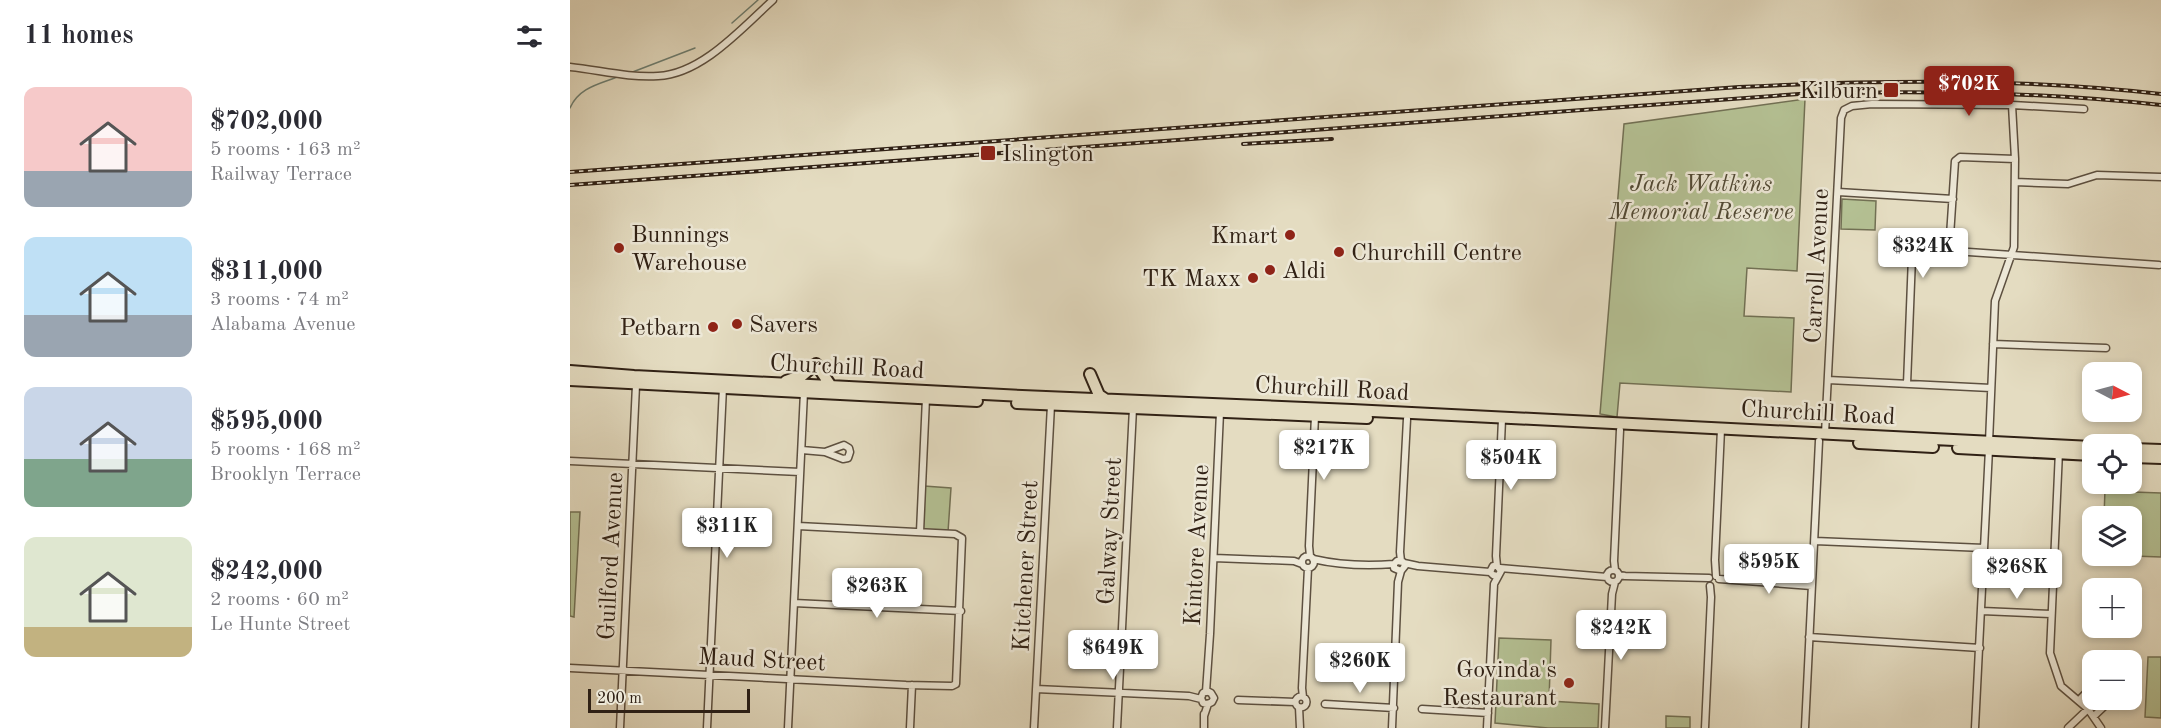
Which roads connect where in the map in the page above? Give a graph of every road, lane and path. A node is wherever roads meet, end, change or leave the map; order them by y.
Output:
1 (773, 0) edge
2 (570, 67) edge
3 (2012, 105) junction
4 (2084, 109) dead end
5 (2015, 159) junction
6 (2161, 177) edge
7 (2015, 182) junction
8 (1838, 192) junction
9 (1953, 199) junction
10 (1949, 251) junction
11 (2013, 254) junction
12 (2159, 265) dead end
13 (1993, 344) junction
14 (2106, 348) dead end
15 (570, 371) edge
16 (1090, 374) dead end
17 (570, 380) edge
18 (1828, 380) junction
19 (780, 384) junction
20 (1907, 384) junction
21 (636, 385) junction
22 (723, 385) junction
23 (831, 386) junction
24 (1991, 388) junction
25 (926, 394) junction
26 (804, 398) junction
27 (1105, 399) junction
28 (1051, 405) junction
29 (1133, 408) junction
30 (1220, 412) junction
31 (1315, 416) junction
32 (1407, 419) junction
33 (1502, 422) junction
34 (1586, 422) junction
35 (1606, 429) junction
36 (1620, 430) junction
37 (1721, 432) junction
38 (1822, 437) junction
39 (1989, 446) junction
40 (2082, 448) edge
41 (2059, 449) junction
42 (2142, 449) edge
43 (802, 450) junction
44 (2161, 450) edge
45 (825, 452) dead end
46 (2082, 453) edge
47 (2142, 457) edge
48 (2161, 458) edge
49 (570, 461) edge
50 (633, 464) junction
51 (719, 468) junction
52 (800, 472) junction
53 (798, 526) junction
54 (920, 532) junction
55 (1815, 541) junction
56 (1984, 548) junction
57 (1214, 558) junction
58 (1307, 562) junction
59 (1399, 566) junction
60 (1495, 570) junction
61 (1614, 576) junction
62 (1713, 581) junction
63 (1812, 586) junction
64 (794, 603) junction
65 (1982, 610) junction
66 (961, 611) junction
67 (2051, 614) junction
68 (1809, 638) junction
69 (1980, 648) junction
70 (570, 668) edge
71 (623, 670) junction
72 (709, 675) junction
73 (791, 679) junction
74 (912, 685) junction
75 (1036, 688) junction
76 (1118, 693) junction
77 (1205, 697) junction
78 (2082, 697) edge
79 (1238, 700) dead end
80 (2079, 700) junction
81 (1300, 702) junction
82 (2082, 703) edge
83 (1325, 704) dead end
84 (1394, 708) junction
85 (1422, 710) dead end
86 (2087, 710) edge
87 (2089, 710) edge
88 (2100, 710) edge
89 (1488, 713) junction
90 (2094, 716) junction
91 (620, 728) edge
92 (706, 728) edge
93 (788, 728) edge
94 (910, 728) edge
95 (1034, 728) edge
96 (1117, 728) edge
97 (1204, 728) edge
98 (1300, 728) edge
99 (1392, 728) edge
100 (1487, 728) edge
101 (1605, 728) edge
102 (1706, 728) edge
103 (1805, 728) edge
104 (1975, 728) edge
105 (2068, 728) edge
106 (2101, 728) edge

1 - 2 street
3 - 4 street
3 - 5 street
3 - 8 street, Carroll Avenue
5 - 7 street
5 - 9 street
6 - 7 street
7 - 11 street
8 - 9 street
8 - 18 street, Carroll Avenue
9 - 10 street
10 - 11 street
10 - 20 street
11 - 12 street
11 - 13 street
13 - 14 street
13 - 24 street
15 - 22 main road, Churchill Road
16 - 27 main road
17 - 21 main road, Churchill Road
18 - 20 street
18 - 38 street, Carroll Avenue
19 - 22 main road, Churchill Road
19 - 23 main road, Churchill Road
19 - 23 main road
20 - 24 street
21 - 22 main road, Churchill Road
21 - 50 street, Guilford Avenue
22 - 26 main road, Churchill Road
22 - 51 street
23 - 25 main road, Churchill Road
24 - 39 street
25 - 26 main road, Churchill Road
25 - 27 main road, Churchill Road
25 - 28 main road, Churchill Road
25 - 54 street
26 - 43 street
27 - 33 main road, Churchill Road
28 - 29 main road, Churchill Road
28 - 75 street, Kitchener Street
29 - 30 main road, Churchill Road
29 - 76 street, Galway Street
30 - 31 main road, Churchill Road
30 - 57 street, Kintore Avenue
31 - 32 main road, Churchill Road
31 - 58 street
32 - 33 main road, Churchill Road
32 - 59 street
33 - 34 main road, Churchill Road
33 - 35 main road, Churchill Road
33 - 60 street
34 - 35 main road
34 - 37 main road, Churchill Road
35 - 36 main road, Churchill Road
36 - 37 main road, Churchill Road
36 - 61 street
37 - 38 main road, Churchill Road
37 - 62 street
38 - 39 main road, Churchill Road
38 - 55 street, Carroll Avenue
39 - 41 main road, Churchill Road
39 - 56 street
40 - 41 main road, Churchill Road
41 - 46 main road, Churchill Road
41 - 67 street
42 - 44 main road
43 - 45 street
43 - 52 street
47 - 48 main road
49 - 50 street
50 - 51 street
50 - 71 street, Guilford Avenue
51 - 52 street
51 - 72 street
52 - 53 street
53 - 54 street
53 - 64 street
54 - 66 street
55 - 56 street
55 - 63 street, Carroll Avenue
56 - 65 street
57 - 58 street
57 - 77 street, Kintore Avenue
58 - 59 street
58 - 81 street
59 - 60 street
59 - 84 street
60 - 61 street
60 - 89 street
61 - 62 street
61 - 101 street
62 - 63 street
62 - 102 street
63 - 68 street, Carroll Avenue
64 - 66 street
64 - 73 street
65 - 67 street
65 - 69 street
66 - 74 street, Maud Street
67 - 80 street
68 - 69 street
68 - 103 street, Carroll Avenue
69 - 104 street
70 - 71 street, Maud Street
71 - 72 street, Maud Street
71 - 91 street, Guilford Avenue
72 - 73 street, Maud Street
72 - 92 street
73 - 74 street, Maud Street
73 - 93 street
74 - 94 street
75 - 76 street
75 - 95 street, Kitchener Street
76 - 77 street
76 - 96 street, Galway Street
77 - 97 street, Kintore Avenue
78 - 80 street
79 - 81 street
80 - 82 street
81 - 98 street
83 - 84 street
84 - 99 street
85 - 89 street
86 - 105 street
87 - 90 street
88 - 90 street
89 - 100 street
90 - 106 street

